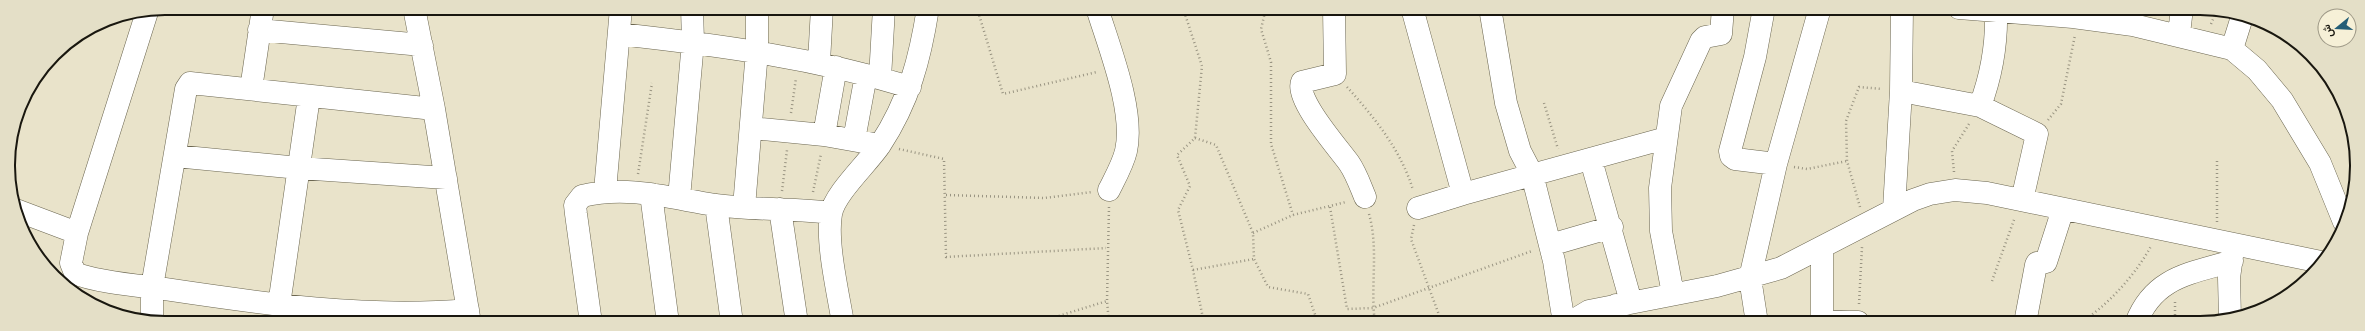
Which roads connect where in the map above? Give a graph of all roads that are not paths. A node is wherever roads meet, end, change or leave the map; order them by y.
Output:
1 (262, 15) edge
2 (416, 15) edge
3 (620, 15) edge
4 (692, 15) edge
5 (757, 15) edge
6 (823, 15) edge
7 (883, 15) edge
8 (927, 15) edge
9 (1099, 15) edge
10 (1334, 15) edge
11 (1414, 15) edge
12 (1491, 15) edge
13 (1722, 15) edge
14 (1763, 15) edge
15 (1818, 15) edge
16 (1902, 15) edge
17 (2008, 15) edge
18 (2104, 15) edge
19 (2181, 15) edge
20 (146, 16) edge
21 (2134, 17) edge
22 (2241, 21) edge
23 (259, 30) junction
24 (619, 34) junction
25 (2178, 34) junction
26 (693, 42) junction
27 (422, 45) junction
28 (2232, 49) junction
29 (757, 52) junction
30 (827, 65) junction
31 (873, 76) junction
32 (910, 87) junction
33 (251, 89) junction
34 (1901, 91) junction
35 (309, 97) junction
36 (1980, 106) junction
37 (434, 109) junction
38 (750, 128) junction
39 (824, 135) junction
40 (1666, 138) junction
41 (854, 140) junction
42 (880, 145) junction
43 (175, 156) junction
44 (1591, 160) junction
45 (1776, 164) junction
46 (299, 168) junction
47 (1532, 174) junction
48 (446, 178) junction
49 (605, 190) junction
50 (1110, 190) road end
51 (643, 193) junction
52 (1463, 194) junction
53 (1365, 197) road end
54 (679, 198) junction
55 (2022, 200) junction
56 (716, 205) junction
57 (744, 207) junction
58 (1418, 208) road end
59 (780, 209) junction
60 (2063, 209) junction
61 (1894, 210) junction
62 (23, 212) edge
63 (831, 213) junction
64 (2341, 216) edge
65 (1612, 227) junction
66 (77, 233) junction
67 (1550, 245) junction
68 (1822, 248) junction
69 (2227, 249) junction
70 (2316, 261) edge
71 (1750, 278) junction
72 (152, 287) junction
73 (1673, 294) junction
74 (1622, 310) edge
75 (2230, 313) edge
76 (279, 314) edge
77 (152, 316) edge
78 (469, 316) edge
79 (590, 316) edge
80 (667, 316) edge
81 (731, 316) edge
82 (796, 316) edge
83 (842, 316) edge
84 (1563, 316) edge
85 (1595, 316) edge
86 (1756, 316) edge
87 (1822, 316) edge
88 (2026, 316) edge
89 (2139, 316) edge

1 - 23 street
2 - 27 street
3 - 24 street
4 - 26 street
5 - 29 street
6 - 30 street
7 - 31 street
8 - 32 street
9 - 50 street
10 - 53 street
11 - 52 street
12 - 47 street
13 - 40 street
14 - 45 street
15 - 45 street
16 - 34 street
17 - 36 street
18 - 21 street
19 - 25 street
20 - 66 street
21 - 25 street
22 - 28 street
23 - 27 street
23 - 33 street
24 - 26 street
24 - 49 street
25 - 28 street
26 - 29 street
26 - 54 street
27 - 37 street
28 - 64 street
29 - 30 street
29 - 38 street
30 - 31 street
30 - 39 street
31 - 32 street
31 - 41 street
32 - 42 street
33 - 35 street
33 - 43 street
34 - 36 street
34 - 61 street
35 - 37 street
35 - 46 street
36 - 55 street
37 - 48 street
38 - 39 street
38 - 57 street
39 - 41 street
40 - 44 street
40 - 73 street
41 - 42 street
42 - 63 street
43 - 46 street
43 - 72 street
44 - 47 street
44 - 65 street
45 - 71 street
46 - 48 street
46 - 76 street
47 - 52 street
47 - 67 street
48 - 78 street
49 - 51 street
49 - 79 street
51 - 54 street
51 - 80 street
52 - 58 street
54 - 56 street
55 - 60 street
55 - 61 street
56 - 57 street
56 - 81 street
57 - 59 street
59 - 63 street
59 - 82 street
60 - 69 street
60 - 88 street
61 - 68 street
62 - 66 street
63 - 83 street
65 - 67 street
65 - 74 street
66 - 72 street
67 - 84 street
68 - 71 street
68 - 87 street
69 - 70 street
69 - 75 street
69 - 89 street
71 - 73 street
71 - 86 street
72 - 76 street
72 - 77 street
73 - 74 street
74 - 85 street
76 - 78 street

